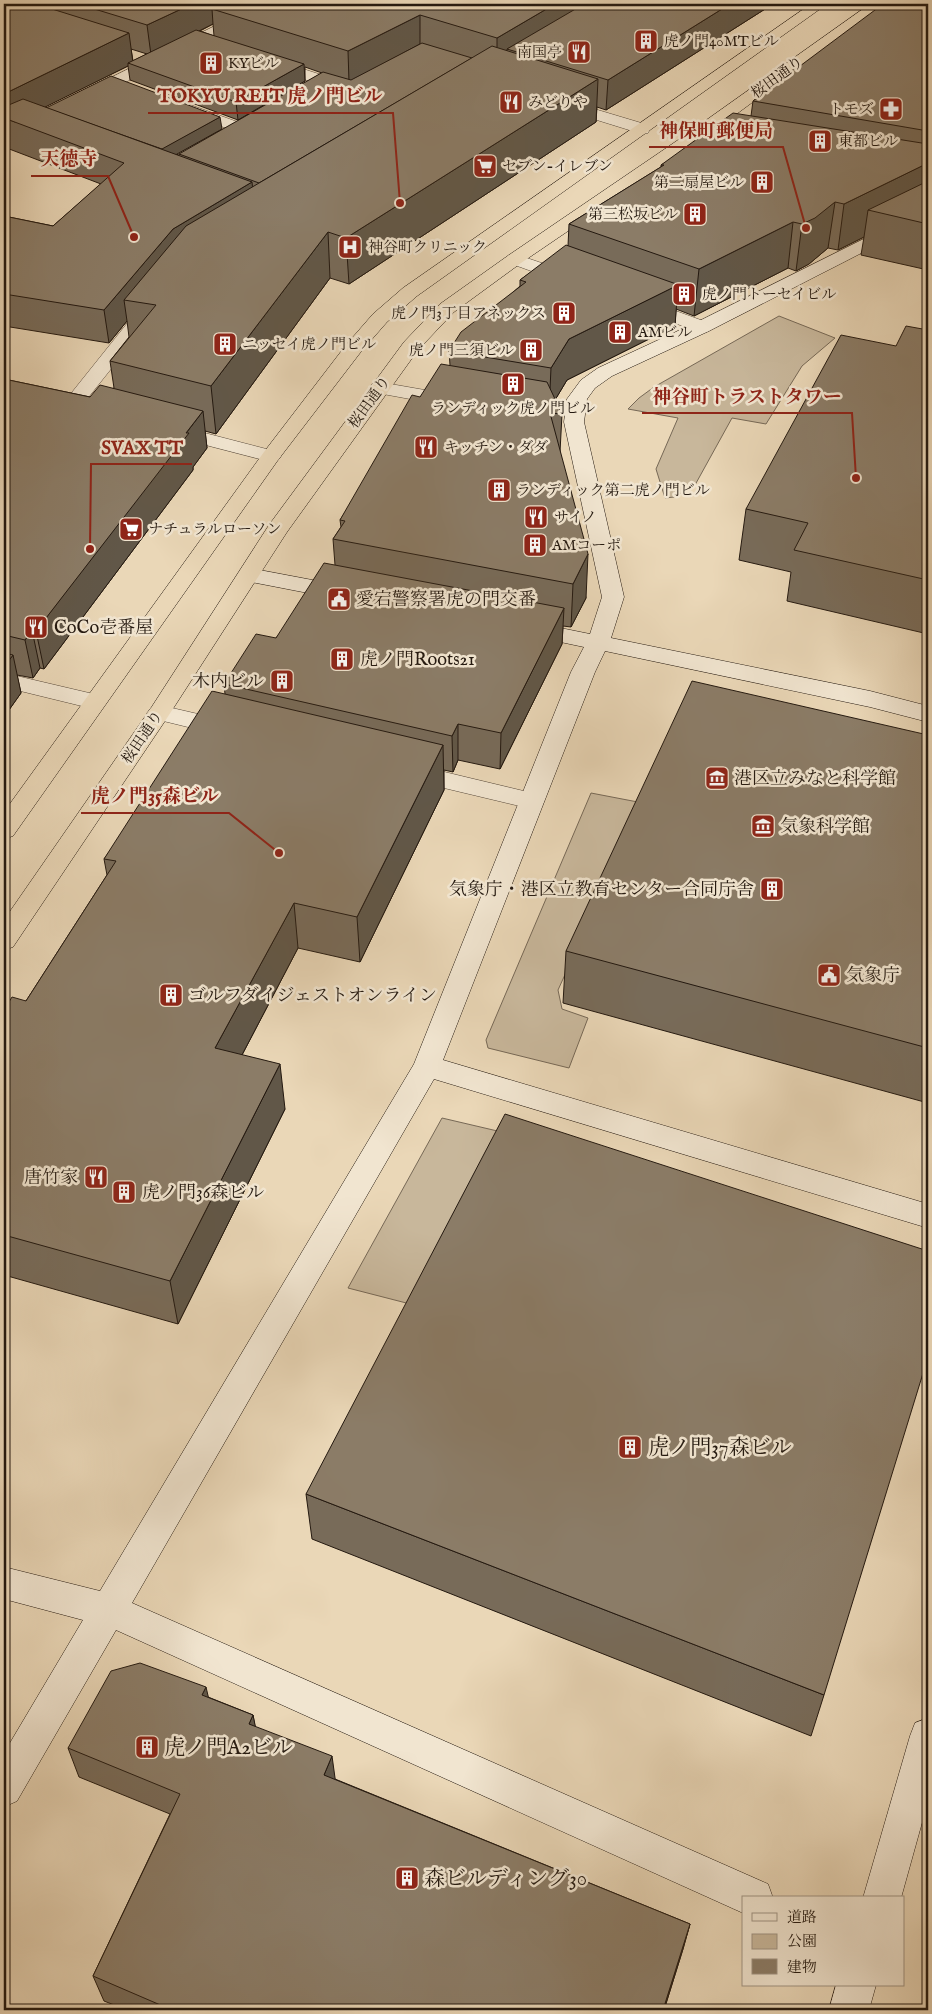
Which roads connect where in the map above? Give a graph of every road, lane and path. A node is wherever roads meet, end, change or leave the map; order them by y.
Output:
1 (270, 4) edge
2 (820, 4) edge
3 (879, 4) edge
4 (197, 40) junction
5 (215, 46) edge
6 (129, 56) dead end
7 (251, 58) edge
8 (154, 62) junction
9 (323, 80) junction
10 (115, 82) junction
11 (356, 87) edge
12 (131, 88) edge
13 (306, 90) edge
14 (542, 98) edge
15 (168, 102) edge
16 (71, 103) edge
17 (257, 119) edge
18 (240, 128) junction
19 (642, 129) junction
20 (223, 138) edge
21 (687, 142) junction
22 (710, 146) edge
23 (928, 212) edge
24 (515, 258) junction
25 (591, 286) edge
26 (160, 296) edge
27 (628, 300) edge
28 (702, 327) junction
29 (379, 388) junction
30 (72, 405) edge
31 (481, 406) edge
32 (154, 426) edge
33 (271, 456) junction
34 (249, 575) junction
35 (364, 597) edge
36 (509, 624) edge
37 (598, 642) junction
38 (4, 680) edge
39 (94, 701) junction
40 (158, 713) junction
41 (928, 714) edge
42 (251, 734) edge
43 (387, 766) edge
44 (532, 801) junction
45 (4, 830) edge
46 (4, 940) edge
47 (427, 1066) junction
48 (928, 1216) edge
49 (4, 1583) edge
50 (109, 1610) junction
51 (928, 1736) edge
52 (4, 1788) edge
53 (750, 1896) edge
54 (883, 1896) edge
55 (856, 1986) edge
56 (849, 2010) edge

1 - 4 street
2 - 19 highway, 桜田通り
3 - 21 highway, 桜田通り
4 - 5 street
4 - 8 street
6 - 8 street
7 - 9 street
8 - 10 street
9 - 11 street
9 - 13 street
10 - 12 street
10 - 16 street
14 - 19 street
15 - 18 street
17 - 18 street
18 - 20 street
19 - 33 highway, 桜田通り
21 - 22 street
21 - 24 highway, 桜田通り
23 - 28 street
24 - 25 street
24 - 29 highway, 桜田通り
26 - 30 street
27 - 28 street
28 - 37 street
29 - 31 street
29 - 34 highway, 桜田通り
32 - 33 street
33 - 39 highway, 桜田通り
34 - 35 street
34 - 40 highway, 桜田通り
36 - 37 street
37 - 41 street
37 - 44 street
38 - 39 street
39 - 45 highway, 桜田通り
40 - 42 street
40 - 46 highway, 桜田通り
43 - 44 street
44 - 47 street
47 - 48 street
47 - 50 street
49 - 50 street
50 - 52 street
50 - 53 street
51 - 54 street
55 - 56 street

